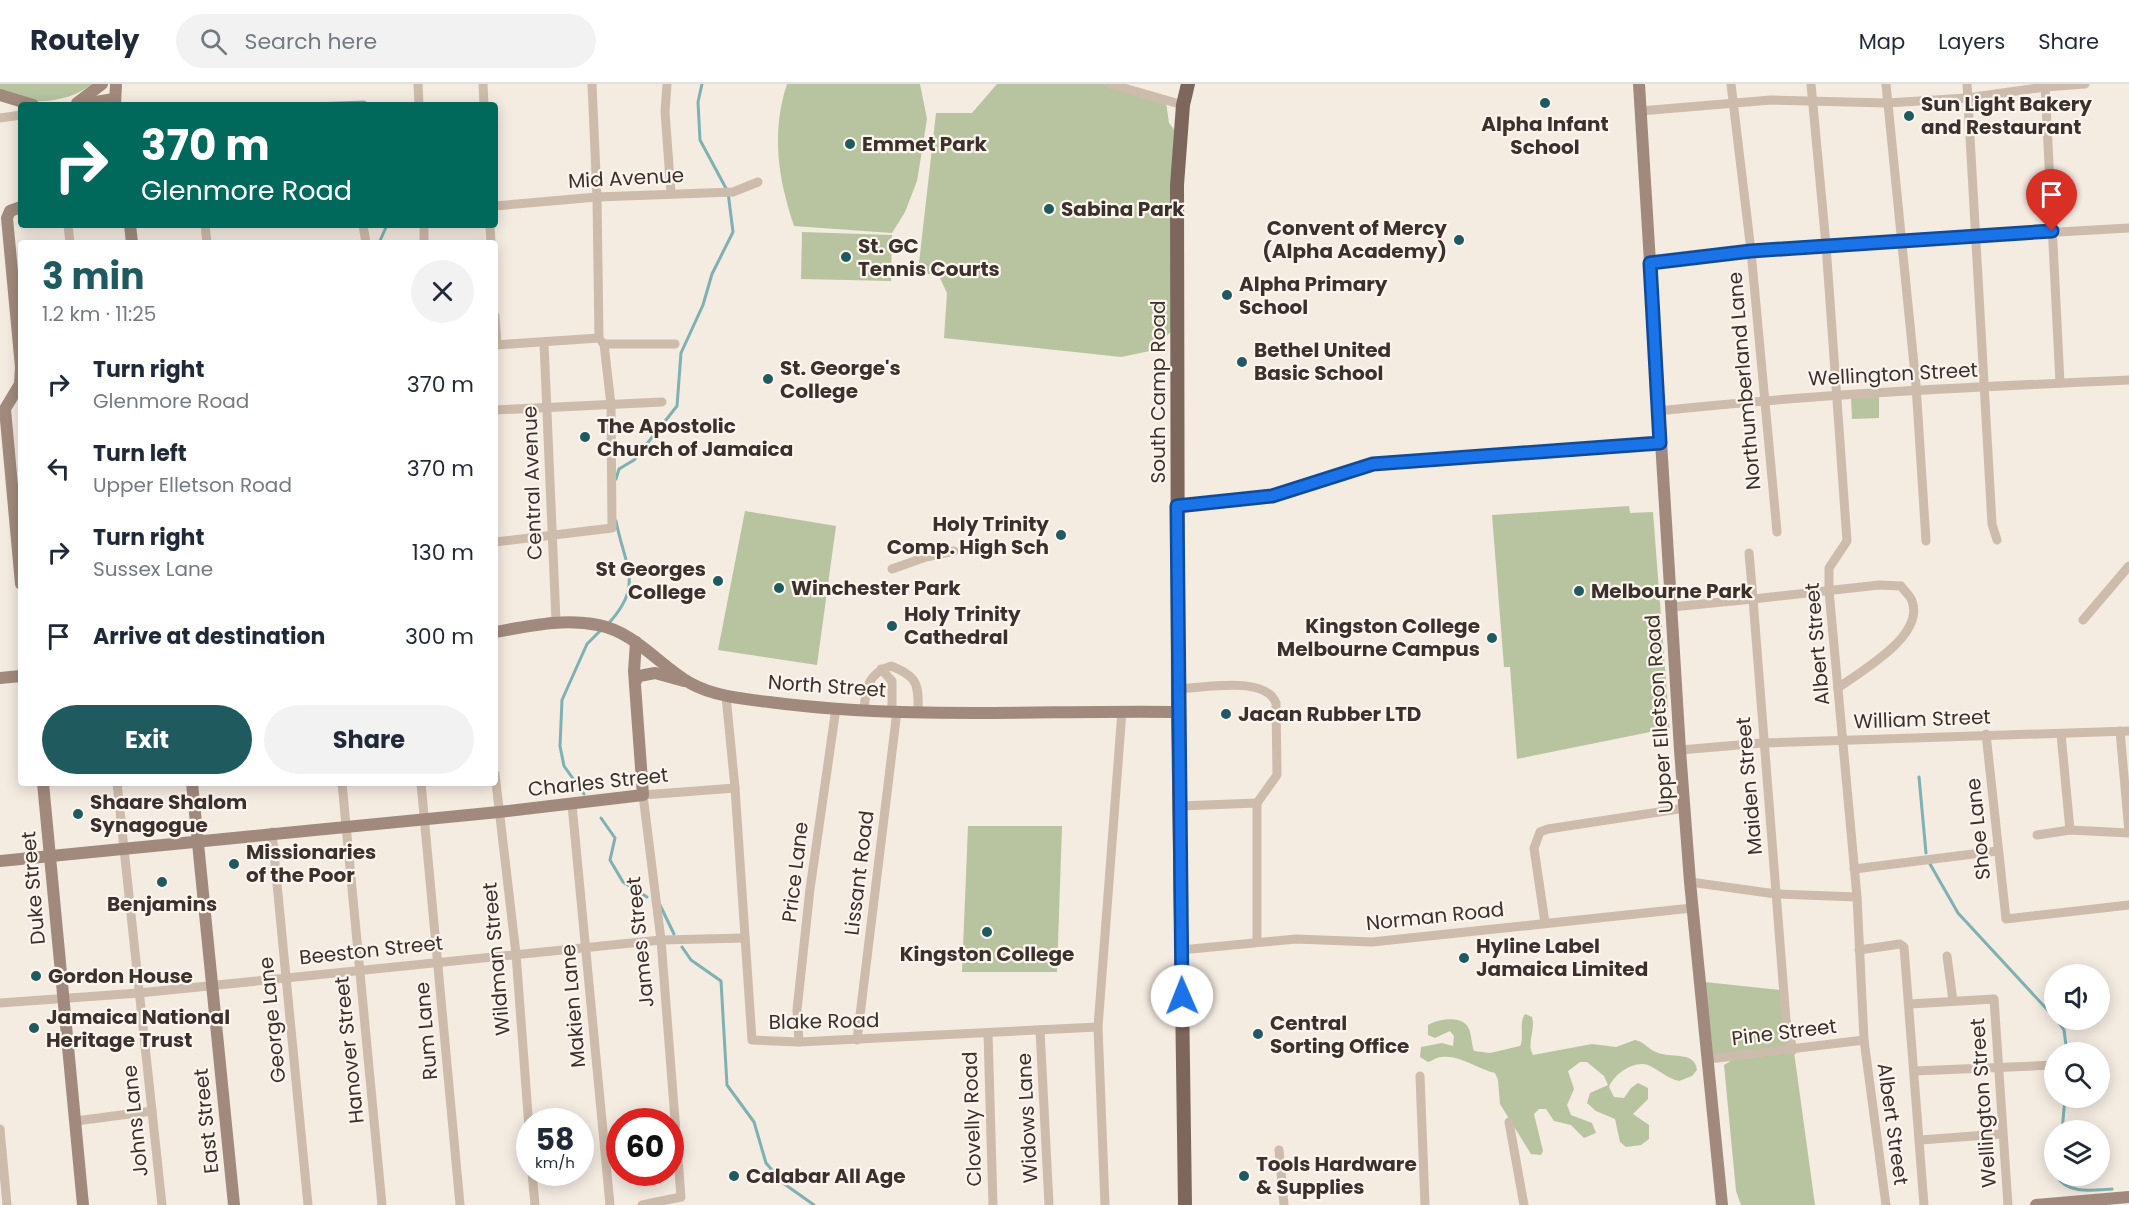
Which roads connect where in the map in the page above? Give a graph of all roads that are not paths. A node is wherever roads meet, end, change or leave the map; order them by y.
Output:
1 (102, 84) edge
2 (116, 84) edge
3 (418, 84) edge
4 (483, 84) edge
5 (592, 84) edge
6 (667, 84) edge
7 (1110, 84) edge
8 (1188, 84) edge
9 (1639, 84) edge
10 (1731, 84) edge
11 (1811, 84) edge
12 (1886, 84) edge
13 (1967, 84) edge
14 (2085, 84) edge
15 (2045, 85) edge
16 (0, 95) edge
17 (1967, 98) junction
18 (1812, 101) junction
19 (23, 102) edge
20 (79, 102) edge
21 (115, 102) edge
22 (419, 102) edge
23 (484, 102) edge
24 (1732, 102) junction
25 (1887, 103) junction
26 (1183, 105) junction
27 (1640, 111) junction
28 (18, 115) edge
29 (0, 118) edge
30 (759, 182) dead end
31 (671, 193) junction
32 (597, 197) junction
33 (498, 206) edge
34 (18, 208) edge
35 (2129, 228) edge
36 (2052, 231) junction
37 (1974, 238) junction
38 (1901, 242) junction
39 (1826, 245) junction
40 (1751, 251) junction
41 (1650, 263) junction
42 (18, 339) edge
43 (601, 341) junction
44 (544, 343) junction
45 (498, 344) edge
46 (675, 344) dead end
47 (2129, 380) edge
48 (2060, 383) junction
49 (1984, 387) junction
50 (1915, 388) junction
51 (18, 392) edge
52 (1836, 394) junction
53 (1763, 399) junction
54 (662, 402) dead end
55 (611, 405) junction
56 (547, 407) junction
57 (498, 410) edge
58 (1658, 411) junction
59 (1660, 443) junction
60 (1177, 506) junction
61 (1777, 532) dead end
62 (552, 535) junction
63 (1997, 540) dead end
64 (1926, 541) dead end
65 (498, 542) edge
66 (954, 551) dead end
67 (18, 553) edge
68 (1749, 553) dead end
69 (2129, 566) edge
70 (892, 569) dead end
71 (1829, 591) junction
72 (1753, 599) junction
73 (1672, 607) junction
74 (2083, 620) dead end
75 (556, 621) junction
76 (498, 631) edge
77 (636, 642) junction
78 (881, 669) junction
79 (901, 670) junction
80 (18, 676) edge
81 (0, 678) edge
82 (892, 681) junction
83 (635, 682) junction
84 (691, 683) junction
85 (1838, 688) junction
86 (1178, 689) junction
87 (726, 696) junction
88 (836, 708) junction
89 (864, 709) junction
90 (894, 710) junction
91 (918, 711) junction
92 (1122, 711) junction
93 (1178, 712) junction
94 (2124, 731) edge
95 (1986, 734) junction
96 (2061, 734) junction
97 (1843, 740) junction
98 (1762, 743) junction
99 (1680, 750) junction
100 (43, 786) edge
101 (117, 786) edge
102 (192, 786) edge
103 (342, 786) edge
104 (421, 786) edge
105 (496, 786) edge
106 (735, 788) junction
107 (644, 795) junction
108 (1257, 803) junction
109 (572, 805) junction
110 (1180, 806) junction
111 (1685, 808) junction
112 (499, 812) junction
113 (424, 819) junction
114 (345, 826) junction
115 (2070, 830) junction
116 (272, 832) junction
117 (2129, 833) edge
118 (2037, 836) dead end
119 (198, 839) junction
120 (124, 847) junction
121 (1997, 850) junction
122 (51, 856) junction
123 (0, 861) edge
124 (1854, 869) junction
125 (1690, 882) junction
126 (1776, 894) junction
127 (1857, 897) junction
128 (2129, 905) edge
129 (1692, 908) junction
130 (1545, 923) junction
131 (745, 938) junction
132 (661, 940) junction
133 (1257, 942) junction
134 (585, 947) junction
135 (1181, 950) junction
136 (1859, 950) junction
137 (516, 954) junction
138 (1947, 956) dead end
139 (438, 961) junction
140 (359, 969) junction
141 (286, 976) junction
142 (212, 984) junction
143 (139, 993) junction
144 (63, 999) junction
145 (1953, 1001) junction
146 (0, 1003) edge
147 (1910, 1004) junction
148 (1098, 1027) junction
149 (1040, 1030) junction
150 (988, 1033) junction
151 (857, 1040) junction
152 (1864, 1040) junction
153 (799, 1042) junction
154 (1793, 1050) junction
155 (1709, 1059) junction
156 (2044, 1065) edge
157 (1999, 1066) junction
158 (1914, 1071) junction
159 (1420, 1076) dead end
160 (528, 1108) edge
161 (153, 1111) junction
162 (76, 1121) junction
163 (1509, 1122) dead end
164 (0, 1129) edge
165 (2001, 1134) junction
166 (1920, 1140) junction
167 (1278, 1150) dead end
168 (533, 1186) edge
169 (2129, 1197) edge
170 (2050, 1204) edge
171 (7, 1205) edge
172 (83, 1205) edge
173 (162, 1205) edge
174 (234, 1205) edge
175 (308, 1205) edge
176 (382, 1205) edge
177 (460, 1205) edge
178 (535, 1205) edge
179 (610, 1205) edge
180 (642, 1205) edge
181 (993, 1205) edge
182 (1049, 1205) edge
183 (1106, 1205) edge
184 (1185, 1205) edge
185 (1284, 1205) edge
186 (1425, 1205) edge
187 (1524, 1205) edge
188 (1722, 1205) edge
189 (1886, 1205) edge
190 (1924, 1205) edge
191 (2008, 1205) edge
192 (2036, 1205) edge

1 - 20 street
2 - 21 street
3 - 22 street
4 - 23 street
5 - 32 street
6 - 31 street
7 - 26 street
8 - 26 main road, South Camp Road
9 - 27 street, Upper Elletson Road
10 - 24 street, Northumberland Lane
11 - 18 street, Albert Street
12 - 25 street
13 - 17 street
14 - 15 street
15 - 17 street
15 - 36 street
16 - 19 street
17 - 25 street
17 - 37 street
18 - 24 street
18 - 25 street
18 - 39 street, Albert Street
24 - 27 street
24 - 40 street, Northumberland Lane
25 - 38 street
26 - 60 main road, South Camp Road
27 - 41 street, Upper Elletson Road
28 - 29 street
30 - 31 street, Mid Avenue
31 - 32 street, Mid Avenue
32 - 33 street, Mid Avenue
32 - 43 street
34 - 42 street
35 - 36 street
36 - 37 street
36 - 48 street
37 - 38 street
37 - 49 street
38 - 39 street
38 - 50 street
39 - 40 street
39 - 52 street, Albert Street
40 - 41 street
40 - 53 street, Northumberland Lane
41 - 58 street, Upper Elletson Road
43 - 44 street
43 - 46 street
43 - 55 street
44 - 45 street
44 - 56 street, Central Avenue
47 - 48 street, Wellington Street
48 - 49 street, Wellington Street
49 - 50 street, Wellington Street
49 - 63 street
50 - 52 street, Wellington Street
50 - 64 street
51 - 67 street
52 - 53 street, Wellington Street
52 - 71 street, Albert Street
53 - 58 street, Wellington Street
53 - 61 street, Northumberland Lane
54 - 55 street
55 - 56 street
55 - 62 street
56 - 57 street
56 - 62 street, Central Avenue
58 - 59 street, Upper Elletson Road
59 - 60 street
59 - 73 street, Upper Elletson Road
60 - 86 main road, South Camp Road
62 - 65 street
62 - 75 street, Central Avenue
66 - 70 street
68 - 72 street, Maiden Street
69 - 74 street
71 - 72 street
71 - 85 street, Albert Street
71 - 85 street
72 - 73 street
72 - 98 street, Maiden Street
73 - 99 street, Upper Elletson Road
75 - 76 street, North Street
75 - 77 street, North Street
77 - 83 street, James Street
77 - 84 street, North Street
78 - 79 street
78 - 82 street
78 - 89 street
79 - 82 street
79 - 91 street
80 - 81 street
82 - 90 street, Lissant Road
83 - 84 street
83 - 107 street, James Street
84 - 87 street, North Street
85 - 97 street, Albert Street
86 - 93 main road, South Camp Road
86 - 108 street
87 - 88 street, North Street
87 - 106 street, Blake Road
88 - 89 street, North Street
88 - 153 street, Price Lane
89 - 90 street, North Street
90 - 91 street, North Street
90 - 151 street, Lissant Road
91 - 92 street, North Street
92 - 93 street, North Street
92 - 148 street
93 - 110 main road, South Camp Road
94 - 96 street, William Street
94 - 117 street
95 - 96 street, William Street
95 - 97 street, William Street
95 - 121 street, Shoe Lane
96 - 115 street
97 - 98 street, William Street
97 - 124 street, Albert Street
98 - 99 street, William Street
98 - 126 street, Maiden Street
99 - 111 street, Upper Elletson Road
100 - 122 street, Duke Street
101 - 120 street, Johns Lane
102 - 119 street, East Street
103 - 114 street, Hanover Street
104 - 113 street, Rum Lane
105 - 112 street, Wildman Street
106 - 107 street, Charles Street
106 - 131 street, Blake Road
107 - 109 street, Charles Street
107 - 132 street, James Street
108 - 110 street
108 - 133 street
109 - 112 street, Charles Street
109 - 134 street, Makien Lane
110 - 135 main road, South Camp Road
111 - 125 street, Upper Elletson Road
111 - 130 street
112 - 113 street, Charles Street
112 - 137 street, Wildman Street
113 - 114 street, Charles Street
113 - 139 street, Rum Lane
114 - 116 street, Charles Street
114 - 140 street, Hanover Street
115 - 117 street
115 - 118 street
116 - 119 street, Charles Street
116 - 141 street, George Lane
119 - 120 street, Charles Street
119 - 142 street, East Street
120 - 122 street, Charles Street
120 - 143 street, Johns Lane
121 - 124 street
121 - 128 street, Shoe Lane
122 - 123 street, Charles Street
122 - 144 street, Duke Street
124 - 127 street, Albert Street
125 - 126 street
125 - 129 street, Upper Elletson Road
126 - 127 street
126 - 154 street, Maiden Street
127 - 136 street, Albert Street
129 - 130 street, Norman Road
129 - 155 street, Upper Elletson Road
130 - 133 street, Norman Road
131 - 132 street, Beeston Street
131 - 153 street, Blake Road
132 - 134 street, Beeston Street
132 - 180 street, James Street
133 - 135 street, Norman Road
134 - 137 street, Beeston Street
134 - 179 street, Makien Lane
135 - 184 main road, South Camp Road
136 - 147 street
136 - 152 street, Albert Street
137 - 139 street, Beeston Street
137 - 160 street, Wildman Street
138 - 145 street
139 - 140 street, Beeston Street
139 - 177 street, Rum Lane
140 - 141 street, Beeston Street
140 - 176 street, Hanover Street
141 - 142 street, Beeston Street
141 - 175 street, George Lane
142 - 143 street, Beeston Street
142 - 174 street, East Street
143 - 144 street, Beeston Street
143 - 161 street, Johns Lane
144 - 146 street, Beeston Street
144 - 162 street, Duke Street
145 - 147 street
145 - 157 street, Wellington Street
147 - 158 street
148 - 149 street, Blake Road
148 - 183 street
149 - 150 street, Blake Road
149 - 182 street, Widows Lane
150 - 151 street, Blake Road
150 - 181 street, Clovelly Road
151 - 153 street, Blake Road
152 - 154 street, Pine Street
152 - 189 street, Albert Street
154 - 155 street, Pine Street
155 - 188 street, Upper Elletson Road
156 - 157 street
157 - 158 street
157 - 165 street, Wellington Street
158 - 166 street
159 - 186 street
161 - 162 street
161 - 173 street, Johns Lane
162 - 172 street, Duke Street
163 - 187 street
164 - 171 street
165 - 166 street
165 - 191 street, Wellington Street
166 - 190 street
167 - 185 street
168 - 178 street
169 - 170 street
170 - 192 street

